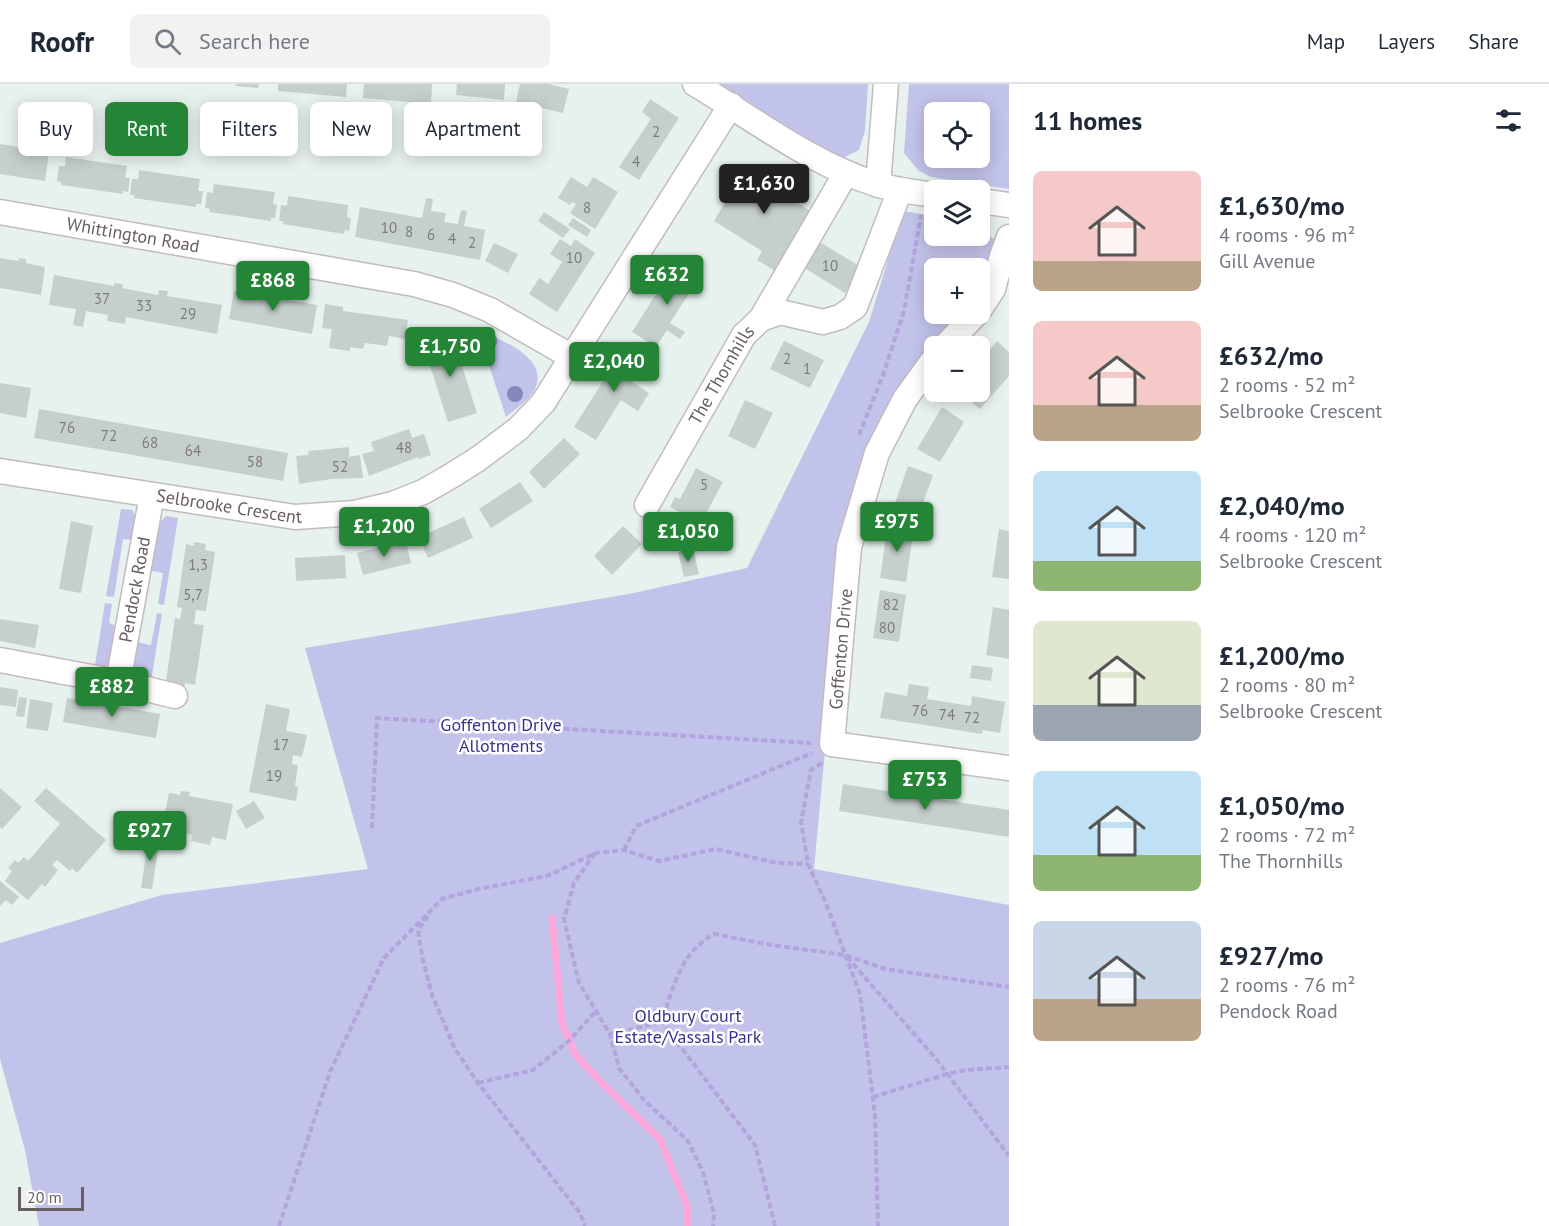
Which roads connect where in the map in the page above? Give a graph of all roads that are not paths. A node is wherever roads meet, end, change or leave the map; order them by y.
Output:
1 (695, 84) edge
2 (886, 84) edge
3 (731, 105) junction
4 (846, 173) junction
5 (889, 187) junction
6 (924, 193) edge
7 (990, 202) edge
8 (1009, 205) edge
9 (0, 212) edge
10 (1009, 237) edge
11 (990, 294) edge
12 (761, 319) junction
13 (966, 324) edge
14 (955, 336) edge
15 (572, 357) junction
16 (924, 373) edge
17 (0, 471) edge
18 (152, 495) junction
19 (647, 505) dead end
20 (0, 660) edge
21 (118, 682) junction
22 (175, 696) dead end
23 (1009, 768) edge

1 - 3 street
2 - 5 street, The Thornhills
3 - 4 street
3 - 15 street, Selbrooke Crescent
4 - 5 street
4 - 12 street
5 - 6 street
5 - 12 street, The Thornhills
7 - 8 street
9 - 15 street, Whittington Road
10 - 11 street
12 - 19 street, The Thornhills
13 - 14 street
15 - 18 street, Selbrooke Crescent
16 - 23 street, Goffenton Drive
17 - 18 street, Selbrooke Crescent
18 - 21 street, Pendock Road
20 - 21 street
21 - 22 street

